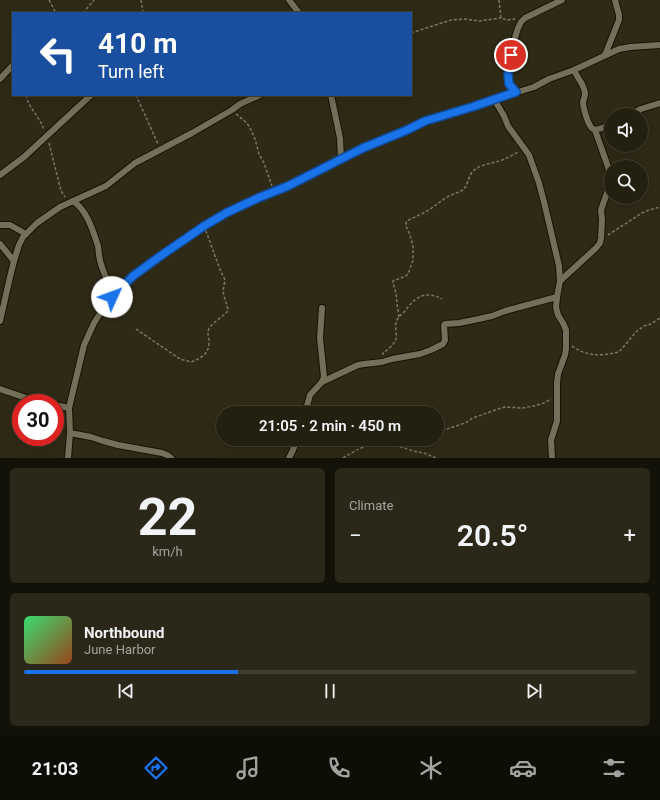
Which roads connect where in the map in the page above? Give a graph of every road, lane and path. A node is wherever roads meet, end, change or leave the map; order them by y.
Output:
1 (49, 0) edge
2 (94, 0) edge
3 (141, 0) edge
4 (289, 0) edge
5 (499, 0) edge
6 (562, 0) edge
7 (615, 0) edge
8 (55, 12) edge
9 (84, 12) edge
10 (143, 12) edge
11 (298, 12) edge
12 (501, 18) junction
13 (525, 18) junction
14 (412, 33) edge
15 (660, 45) edge
16 (606, 55) junction
17 (12, 67) edge
18 (574, 70) junction
19 (0, 79) edge
20 (516, 92) junction
21 (26, 96) edge
22 (90, 96) edge
23 (136, 96) edge
24 (258, 96) edge
25 (332, 96) edge
26 (494, 99) junction
27 (660, 103) edge
28 (644, 108) edge
29 (232, 110) junction
30 (604, 127) edge
31 (595, 130) junction
32 (46, 136) junction
33 (161, 149) junction
34 (526, 149) junction
35 (341, 160) junction
36 (0, 175) edge
37 (274, 192) junction
38 (72, 202) junction
39 (660, 207) edge
40 (0, 225) edge
41 (204, 226) junction
42 (26, 234) junction
43 (601, 238) junction
44 (0, 244) edge
45 (14, 260) junction
46 (560, 281) junction
47 (112, 297) junction
48 (557, 297) junction
49 (442, 299) dead end
50 (322, 308) dead end
51 (399, 317) junction
52 (660, 318) edge
53 (0, 321) edge
54 (136, 329) dead end
55 (567, 340) junction
56 (388, 360) junction
57 (322, 382) junction
58 (0, 389) edge
59 (15, 394) edge
60 (558, 394) junction
61 (307, 406) edge
62 (64, 407) edge
63 (69, 408) junction
64 (444, 430) edge
65 (70, 433) junction
66 (294, 446) edge
67 (369, 446) edge
68 (398, 446) edge
69 (68, 458) edge
70 (170, 458) edge
71 (289, 458) edge
72 (343, 458) edge
73 (436, 458) edge
74 (552, 458) edge

1 - 8 path
2 - 9 path
3 - 10 path
4 - 11 street
5 - 12 path
6 - 13 street
7 - 16 street
12 - 13 path
12 - 14 path
13 - 20 street
15 - 16 street
16 - 18 street
17 - 19 street
18 - 20 street
18 - 31 street
20 - 26 street
21 - 32 path
22 - 32 street
23 - 33 path
24 - 29 street
25 - 35 street
26 - 34 street
26 - 35 street
27 - 28 street
29 - 33 street
29 - 37 path
30 - 31 street
31 - 43 street
32 - 36 street
32 - 38 path
33 - 38 street
34 - 46 street
34 - 51 path
35 - 37 street
37 - 41 street
38 - 42 street
38 - 47 street
39 - 43 path
40 - 42 street
41 - 47 street
41 - 54 path
42 - 45 street
43 - 46 street
44 - 45 street
45 - 53 street
46 - 48 street
47 - 63 street
48 - 55 street
48 - 56 street
49 - 51 path
50 - 57 street
51 - 56 path
52 - 55 path
55 - 60 street
56 - 57 street
57 - 61 street
58 - 59 street
60 - 64 path
60 - 74 street
62 - 63 street
63 - 65 street
65 - 69 street
65 - 70 street
66 - 71 street
67 - 72 path
68 - 73 path

